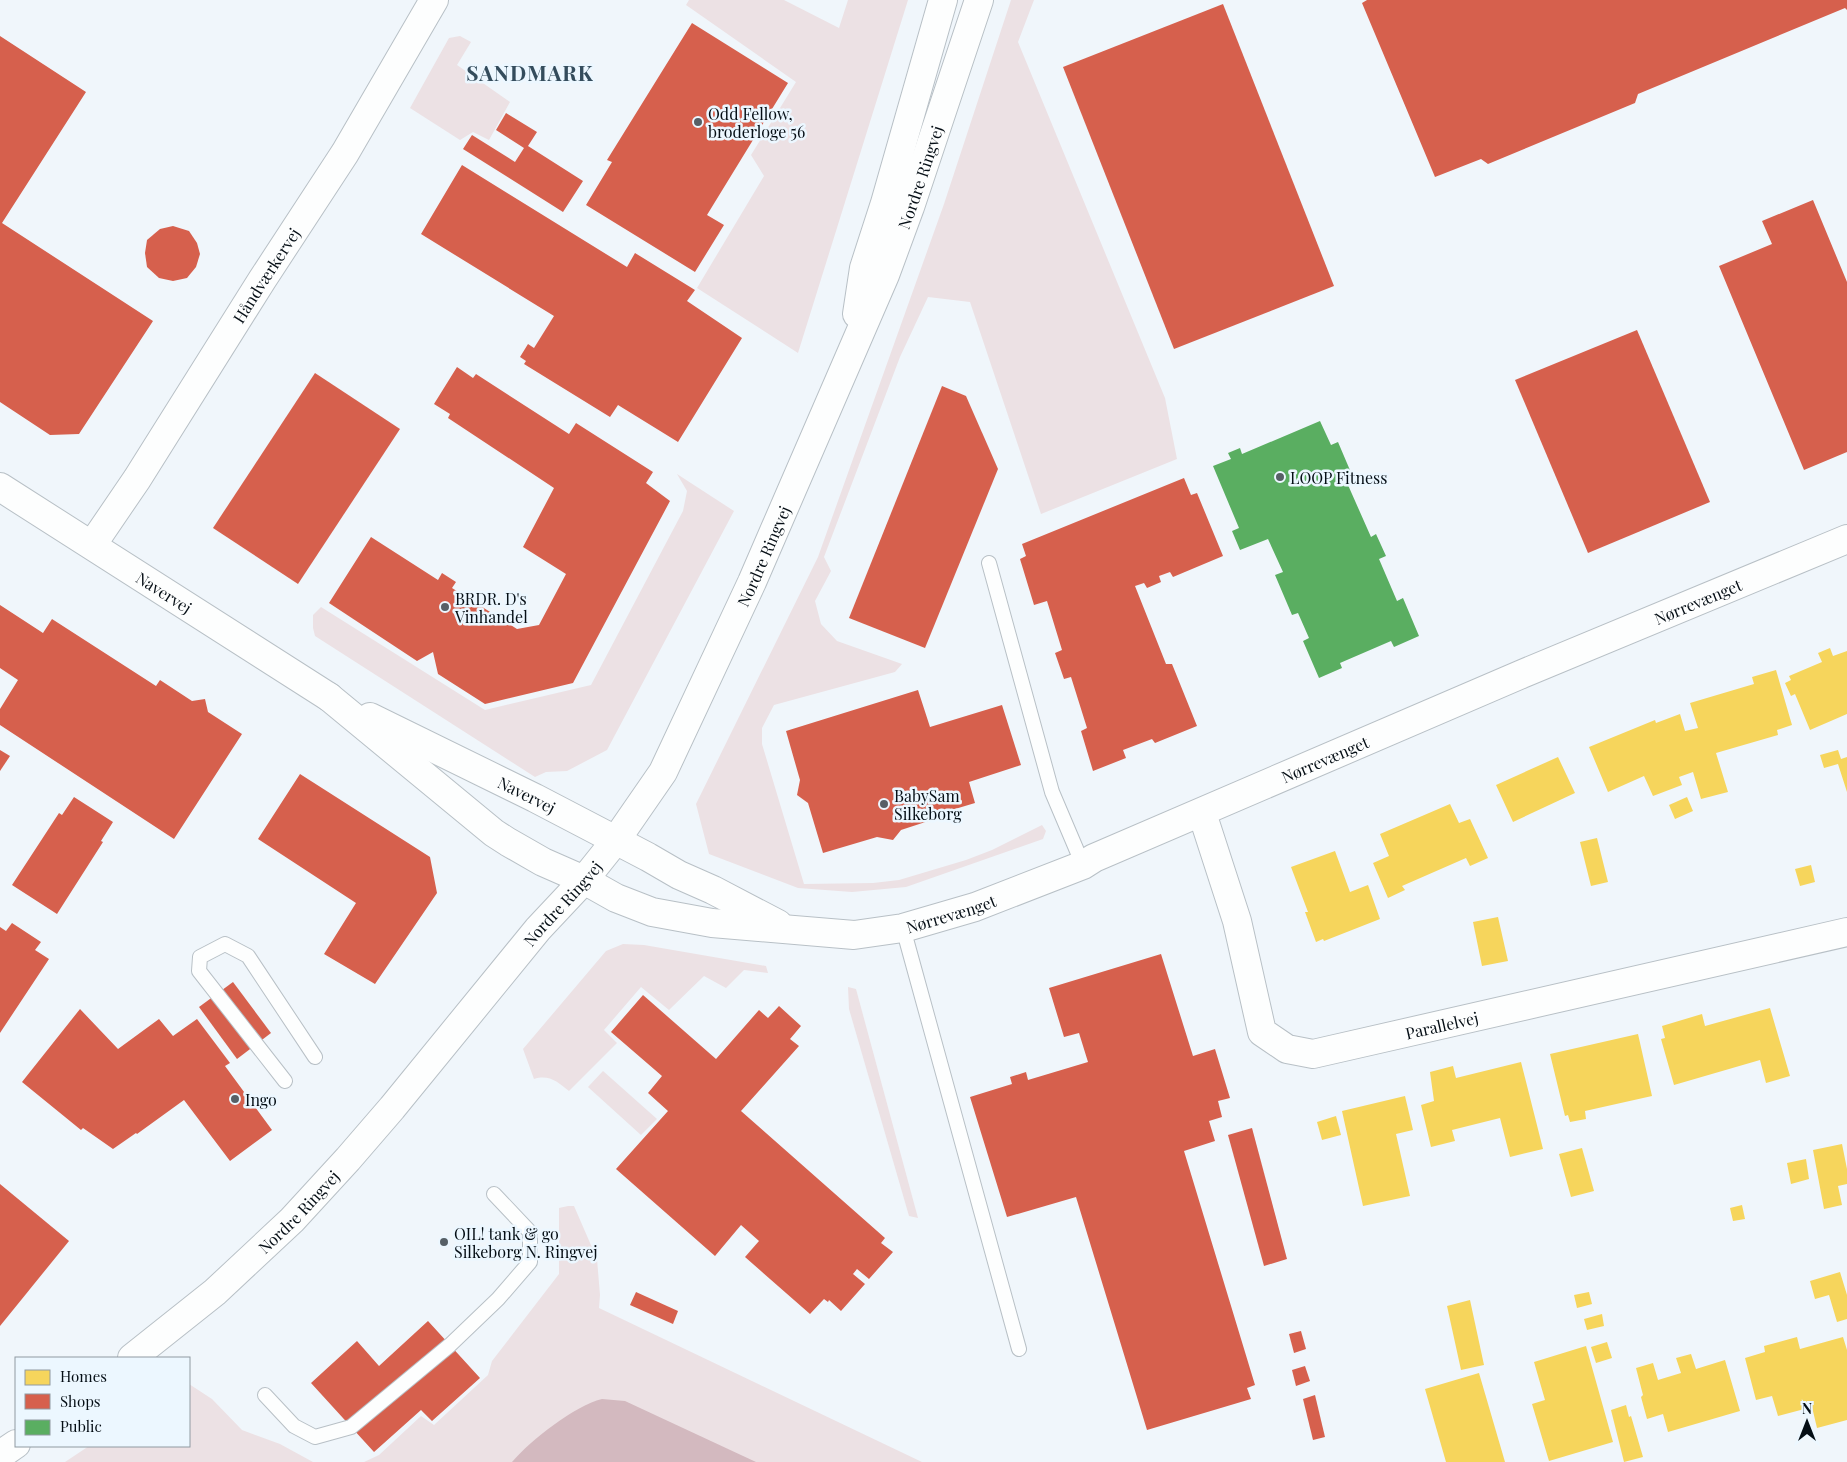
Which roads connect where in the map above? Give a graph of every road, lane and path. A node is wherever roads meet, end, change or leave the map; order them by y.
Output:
1 (434, 0) edge
2 (944, 0) edge
3 (979, 0) edge
4 (852, 350) junction
5 (0, 487) edge
6 (1847, 539) edge
7 (92, 545) junction
8 (989, 563) dead end
9 (329, 697) junction
10 (1202, 813) junction
11 (616, 840) junction
12 (1083, 865) junction
13 (584, 880) junction
14 (903, 928) junction
15 (791, 930) junction
16 (1847, 932) edge
17 (315, 1057) dead end
18 (285, 1081) dead end
19 (494, 1194) dead end
20 (1019, 1349) dead end
21 (133, 1357) edge
22 (265, 1395) dead end
23 (15, 1445) edge
24 (0, 1455) edge

1 - 7 street, Håndværkervej
2 - 4 street, Nordre Ringvej
3 - 4 street, Nordre Ringvej
4 - 11 street, Nordre Ringvej
5 - 7 street, Navervej
6 - 10 street, Nørrevænget
7 - 9 street, Navervej
8 - 12 lane
9 - 11 street, Navervej
9 - 13 street, Navervej
10 - 12 street, Nørrevænget
10 - 16 street, Parallelvej
11 - 13 street, Nordre Ringvej
11 - 15 street, Nørrevænget
12 - 14 street, Nørrevænget
13 - 15 street, Nørrevænget
13 - 21 street, Nordre Ringvej
14 - 15 street, Nørrevænget
14 - 20 lane
17 - 18 lane
19 - 22 lane
23 - 24 street

